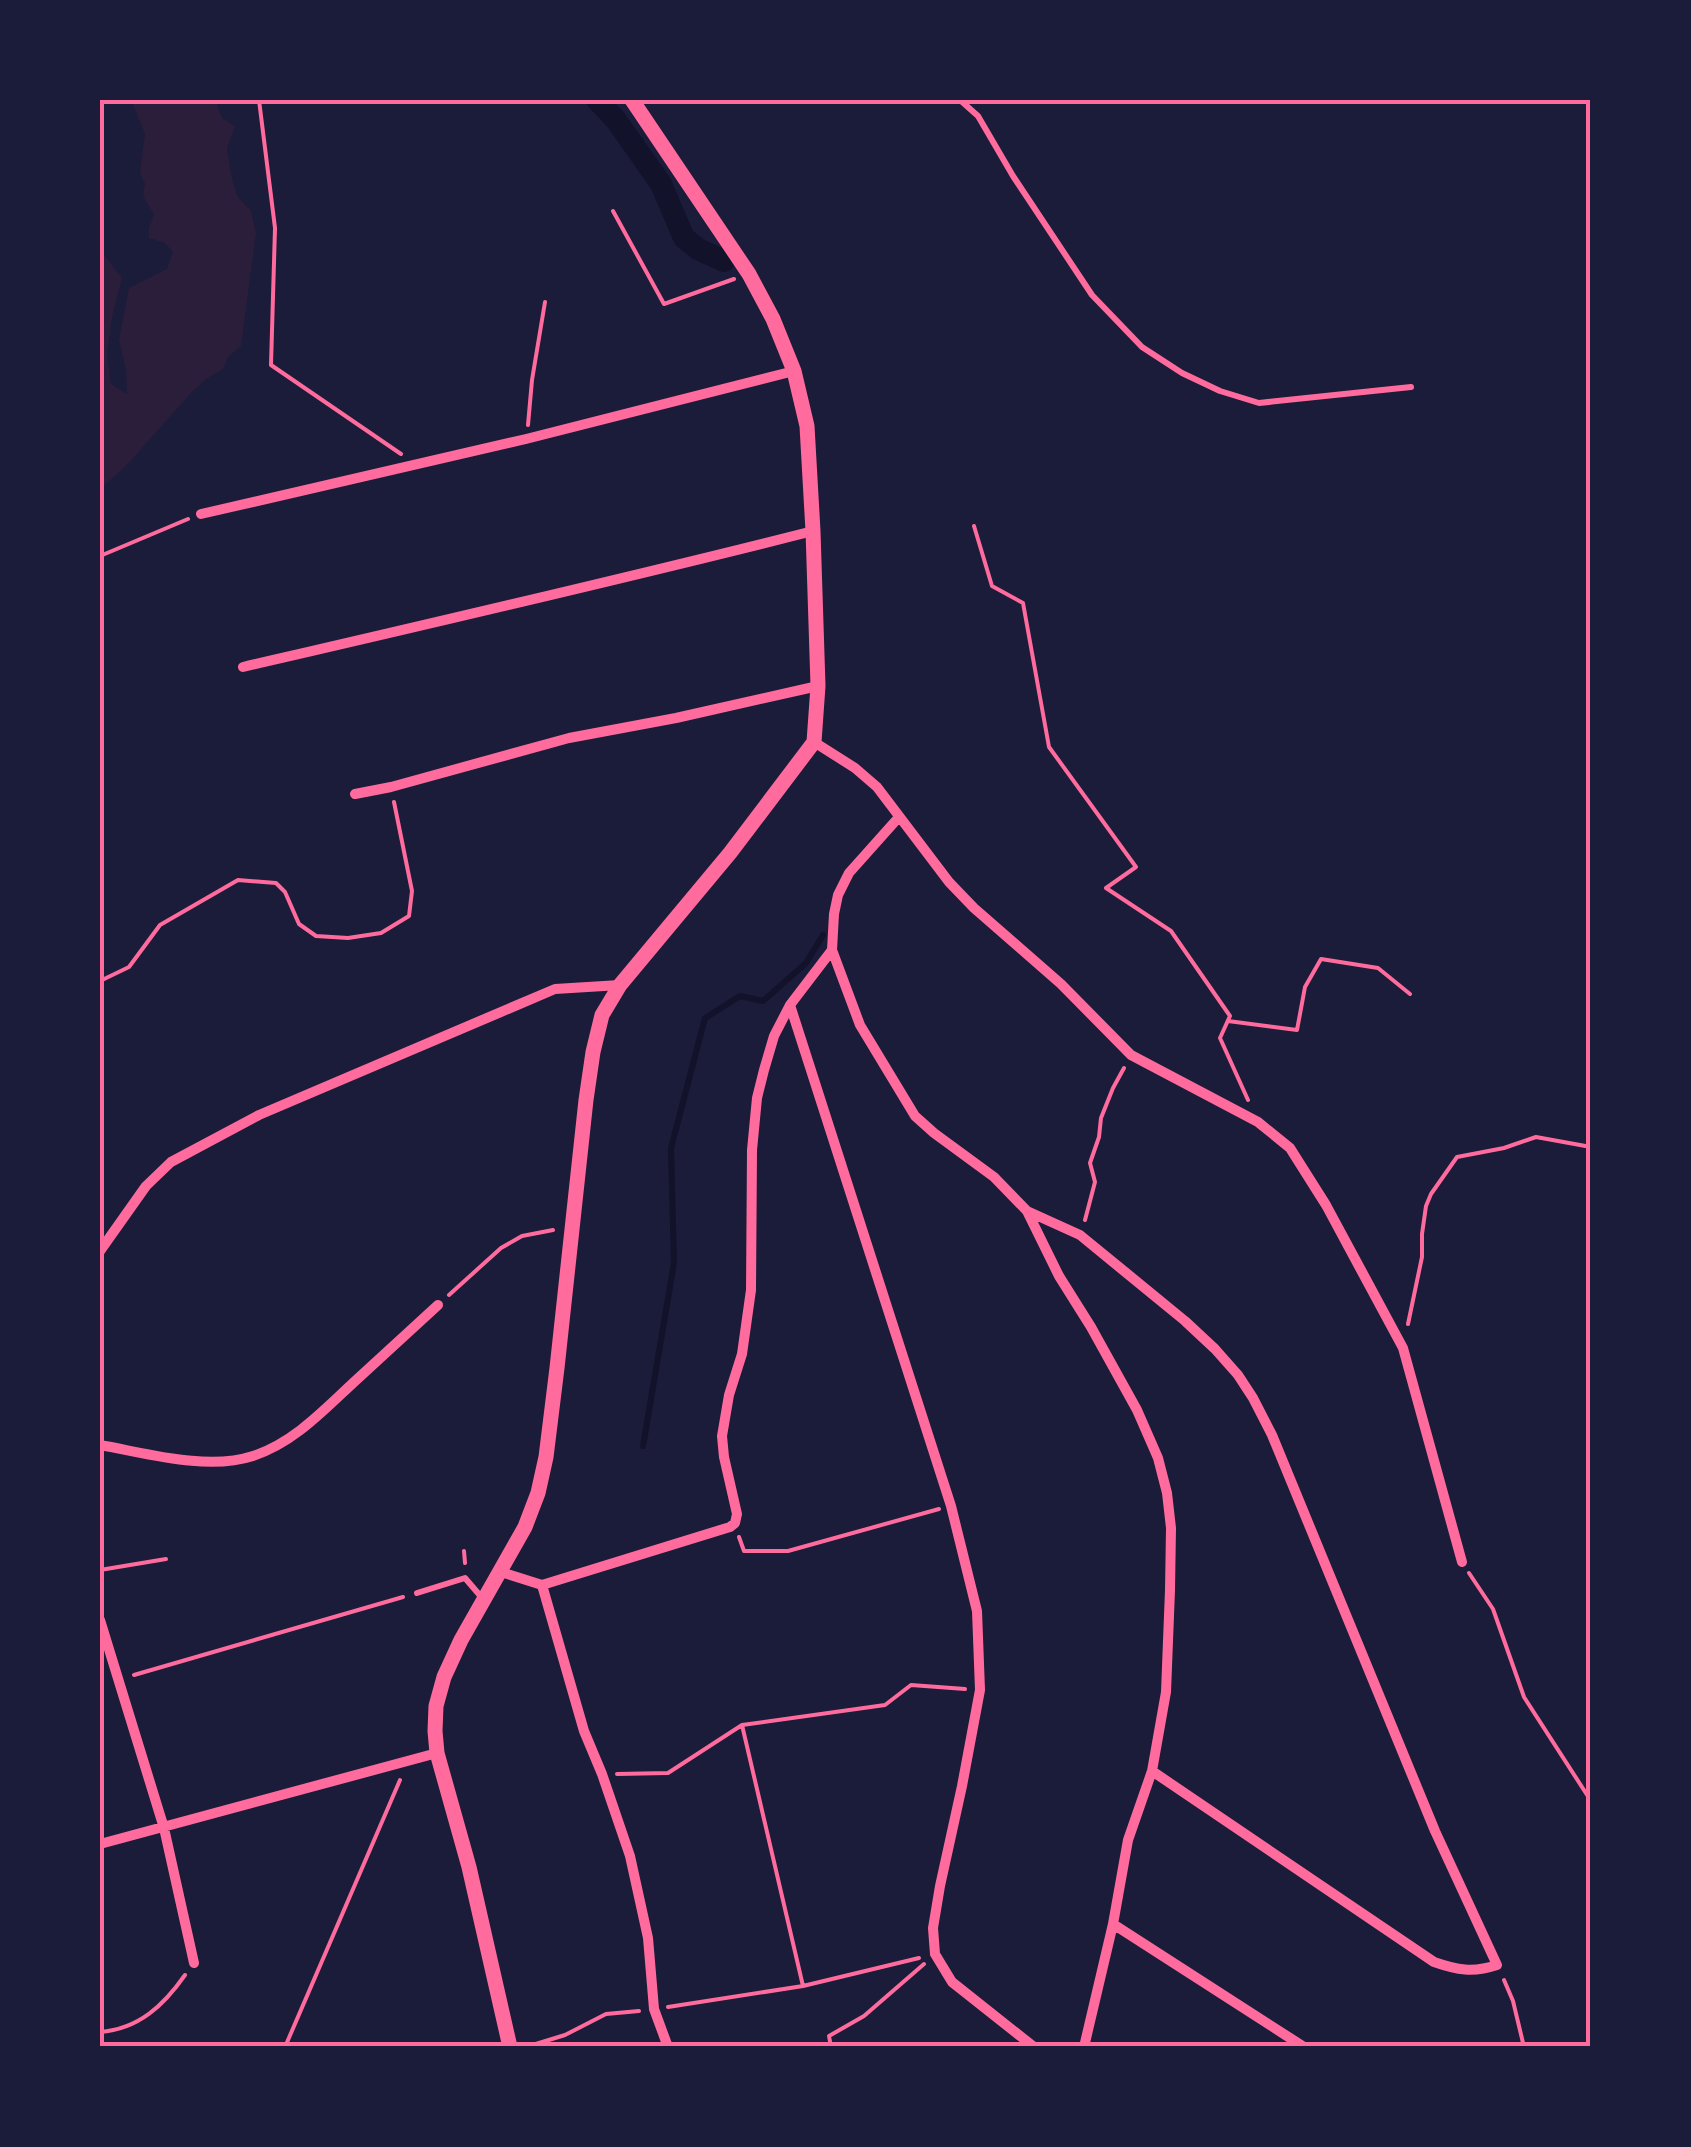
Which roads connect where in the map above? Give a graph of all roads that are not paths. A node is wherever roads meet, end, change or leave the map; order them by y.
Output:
1 (632, 100) edge
2 (960, 100) edge
3 (794, 371) junction
4 (1410, 387) dead end
5 (201, 514) road end
6 (813, 531) junction
7 (243, 668) dead end
8 (818, 686) junction
9 (814, 742) junction
10 (355, 794) dead end
11 (900, 817) junction
12 (832, 950) junction
13 (620, 985) junction
14 (790, 1004) junction
15 (1027, 1211) junction
16 (100, 1251) edge
17 (438, 1304) road end
18 (100, 1445) edge
19 (1462, 1562) road end
20 (501, 1572) junction
21 (542, 1586) junction
22 (417, 1593) road end
23 (484, 1600) junction
24 (100, 1620) edge
25 (436, 1753) junction
26 (1152, 1770) junction
27 (164, 1828) junction
28 (100, 1844) edge
29 (1113, 1924) junction
30 (194, 1963) road end
31 (510, 2047) edge
32 (668, 2047) edge
33 (1034, 2047) edge
34 (1084, 2047) edge
35 (1304, 2047) edge

1 - 3 street
2 - 4 lane
3 - 5 street
3 - 6 street
6 - 7 street
6 - 8 street
8 - 9 street
8 - 10 street
9 - 11 street
9 - 13 street
11 - 12 street
11 - 19 street
12 - 14 street
12 - 15 street
13 - 16 street
13 - 20 street
14 - 21 street
14 - 33 street
15 - 26 street
15 - 26 street
17 - 18 street
20 - 21 street
20 - 23 street
21 - 32 street
22 - 23 lane
23 - 25 street
24 - 27 street
25 - 27 street
25 - 31 street
26 - 29 street
27 - 28 street
27 - 30 street
29 - 34 street
29 - 35 street

